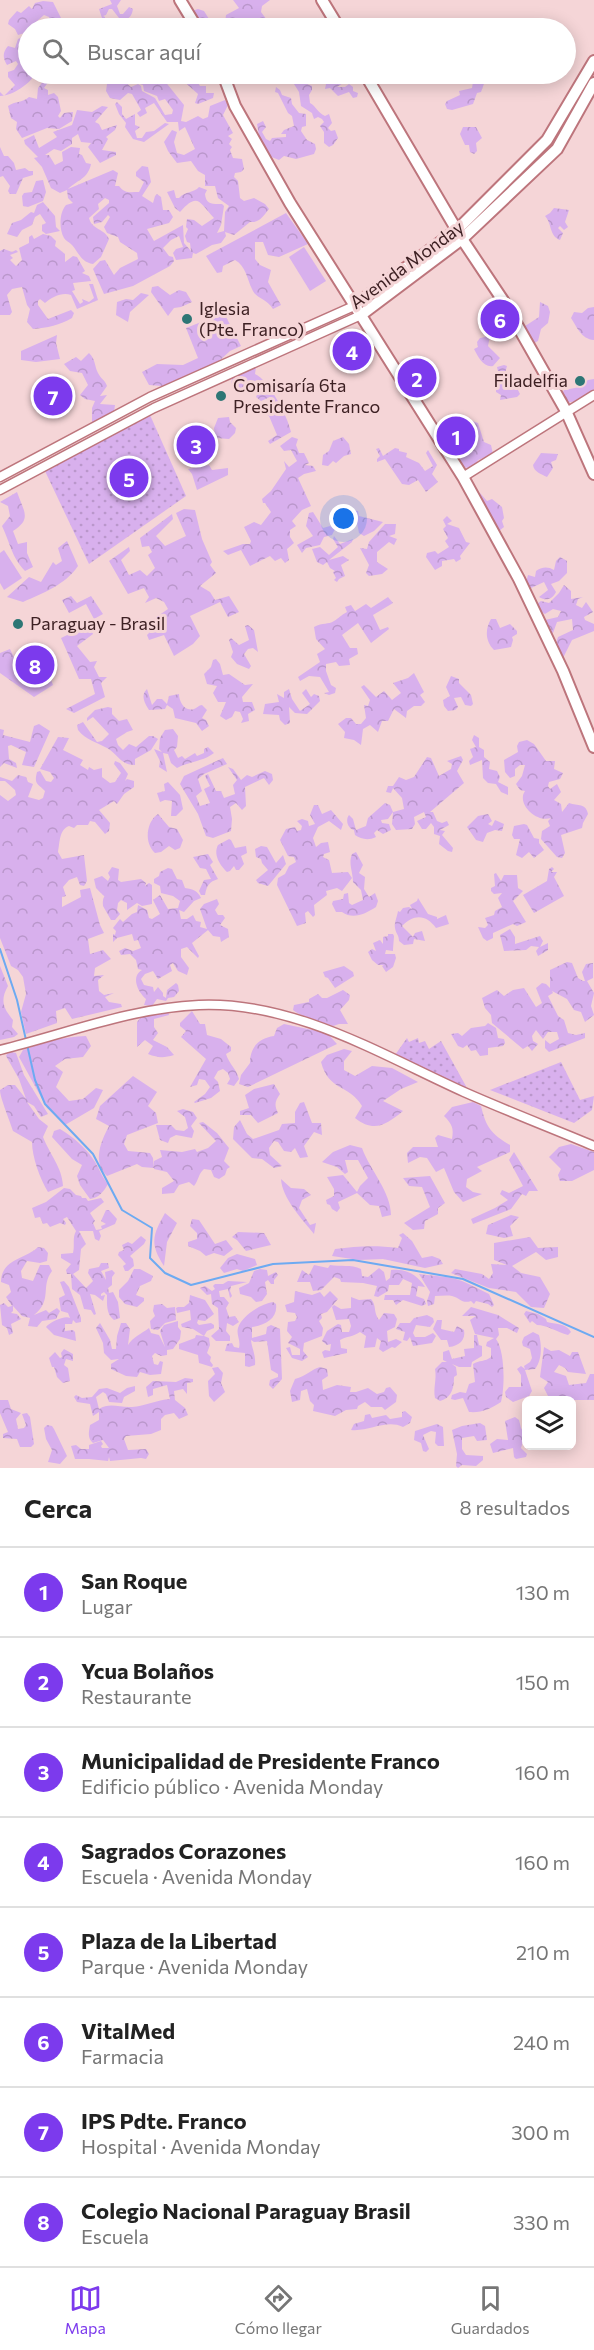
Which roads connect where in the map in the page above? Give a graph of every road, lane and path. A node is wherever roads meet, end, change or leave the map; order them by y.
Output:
1 (180, 0) edge
2 (322, 0) edge
3 (191, 18) edge
4 (333, 18) edge
5 (594, 61) edge
6 (594, 83) edge
7 (227, 84) edge
8 (371, 84) edge
9 (460, 235) junction
10 (358, 311) junction
11 (594, 395) edge
12 (566, 411) junction
13 (594, 474) edge
14 (0, 477) edge
15 (463, 477) junction
16 (0, 490) edge
17 (594, 747) edge
18 (0, 1050) edge
19 (594, 1146) edge

1 - 3 main road
2 - 4 main road
5 - 9 main road, Avenida Monday
6 - 9 main road, Avenida Monday
7 - 10 main road
8 - 9 main road
9 - 10 main road, Avenida Monday
9 - 12 main road
10 - 14 street, Avenida Monday
10 - 15 main road
10 - 16 street, Avenida Monday
11 - 12 street
12 - 13 main road
12 - 15 street
15 - 17 main road
18 - 19 street

